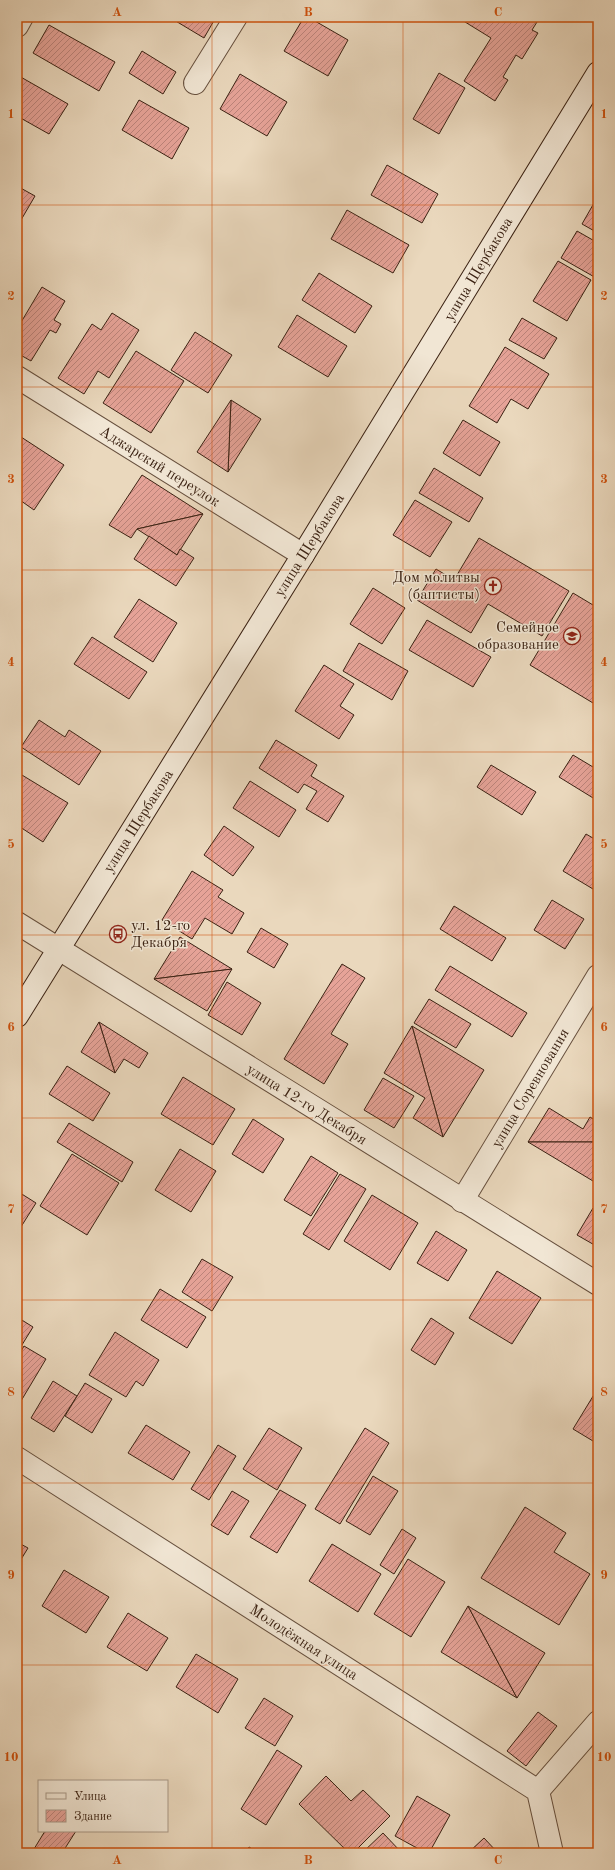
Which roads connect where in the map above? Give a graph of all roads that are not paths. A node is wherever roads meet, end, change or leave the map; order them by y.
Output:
1 (22, 17) edge
2 (236, 17) edge
3 (17, 26) edge
4 (598, 73) edge
5 (195, 83) dead end
6 (17, 377) edge
7 (303, 555) junction
8 (17, 923) edge
9 (59, 948) junction
10 (598, 976) edge
11 (17, 1016) edge
12 (462, 1201) junction
13 (598, 1284) edge
14 (17, 1458) edge
15 (598, 1722) edge
16 (538, 1791) junction
17 (552, 1853) edge

1 - 3 street
2 - 5 street
4 - 7 street, улица Щербакова
6 - 7 street, Аджарский переулок
7 - 9 street, улица Щербакова
8 - 9 street, улица 12-го Декабря
9 - 11 street, улица Щербакова
9 - 12 street, улица 12-го Декабря
10 - 12 street, улица Соревнования
12 - 13 street, улица 12-го Декабря
14 - 16 street, Молодёжная улица
15 - 16 street
16 - 17 street

